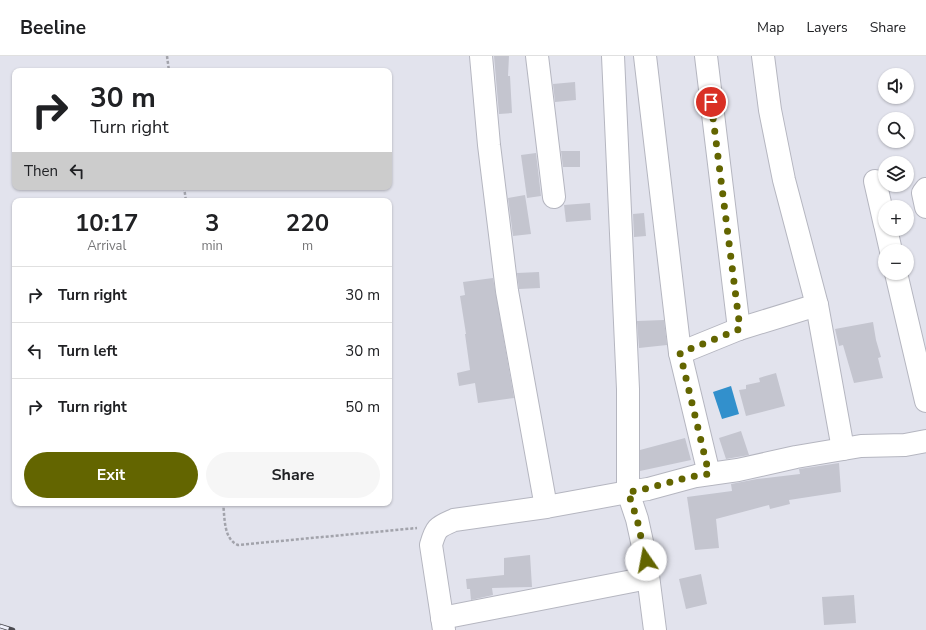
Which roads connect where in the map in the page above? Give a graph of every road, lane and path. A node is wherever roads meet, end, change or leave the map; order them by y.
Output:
1 (167, 56) edge
2 (480, 56) edge
3 (537, 56) edge
4 (613, 56) edge
5 (645, 56) edge
6 (706, 56) edge
7 (763, 56) edge
8 (169, 68) edge
9 (875, 181) dead end
10 (926, 189) edge
11 (554, 197) dead end
12 (879, 200) edge
13 (926, 207) edge
14 (898, 280) edge
15 (817, 305) junction
16 (740, 329) junction
17 (680, 353) junction
18 (926, 402) edge
19 (926, 441) edge
20 (843, 449) junction
21 (709, 474) junction
22 (628, 492) junction
23 (223, 506) edge
24 (546, 507) junction
25 (441, 526) junction
26 (648, 578) junction
27 (443, 624) edge
28 (655, 630) edge

1 - 8 path
2 - 24 street
3 - 11 street
4 - 22 street
5 - 17 street
6 - 16 street
7 - 15 street
9 - 12 street
10 - 13 street
14 - 18 street
15 - 16 street
15 - 20 street
16 - 17 street
17 - 21 street
19 - 20 street
20 - 21 street
21 - 22 street
22 - 24 street
22 - 26 street
23 - 25 path
24 - 25 street
25 - 27 street
26 - 27 street
26 - 28 street

